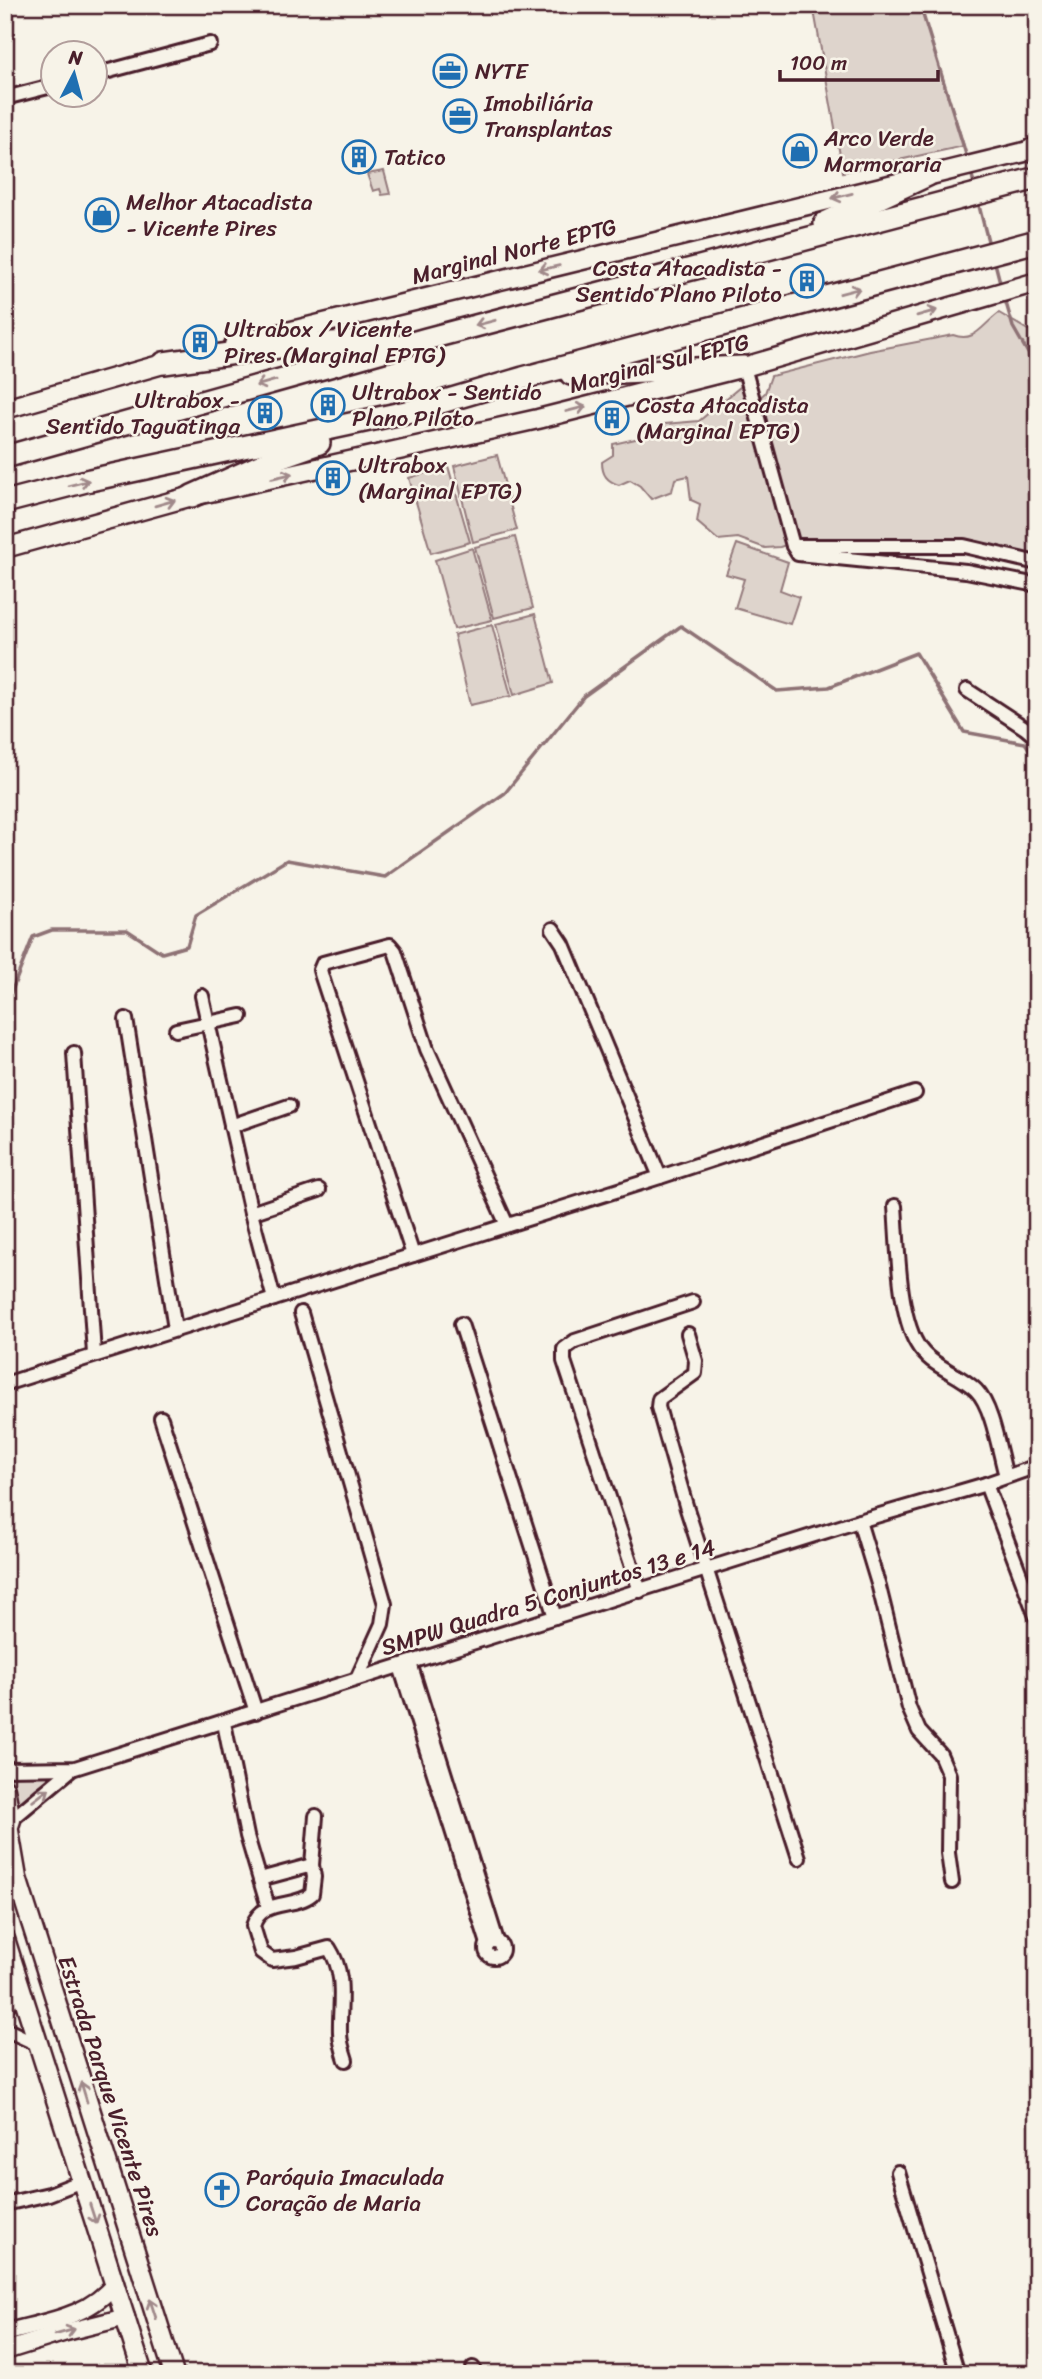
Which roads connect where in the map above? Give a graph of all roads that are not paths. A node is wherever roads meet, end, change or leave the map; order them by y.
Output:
1 (210, 44) dead end
2 (108, 71) edge
3 (38, 90) edge
4 (5, 98) edge
5 (1035, 149) edge
6 (928, 175) junction
7 (1037, 178) edge
8 (1026, 244) edge
9 (741, 257) junction
10 (1029, 284) edge
11 (426, 339) junction
12 (164, 363) junction
13 (744, 367) junction
14 (523, 378) junction
15 (5, 409) edge
16 (411, 411) junction
17 (5, 457) edge
18 (192, 496) junction
19 (5, 502) edge
20 (793, 546) junction
21 (5, 548) edge
22 (1037, 563) edge
23 (1037, 585) edge
24 (967, 690) dead end
25 (1037, 738) edge
26 (553, 929) dead end
27 (202, 996) dead end
28 (241, 1016) dead end
29 (126, 1018) dead end
30 (209, 1023) junction
31 (176, 1030) dead end
32 (74, 1053) dead end
33 (915, 1093) dead end
34 (289, 1106) dead end
35 (231, 1126) junction
36 (660, 1177) junction
37 (319, 1189) dead end
38 (895, 1206) dead end
39 (251, 1213) junction
40 (507, 1225) junction
41 (413, 1255) junction
42 (274, 1299) junction
43 (693, 1302) dead end
44 (301, 1314) dead end
45 (461, 1324) dead end
46 (175, 1329) junction
47 (688, 1334) dead end
48 (94, 1354) junction
49 (5, 1384) edge
50 (161, 1418) dead end
51 (1037, 1466) edge
52 (1006, 1476) junction
53 (986, 1484) junction
54 (859, 1521) junction
55 (707, 1570) junction
56 (640, 1591) junction
57 (555, 1617) junction
58 (1037, 1619) edge
59 (405, 1664) junction
60 (357, 1679) junction
61 (256, 1712) junction
62 (223, 1723) junction
63 (5, 1769) edge
64 (72, 1769) junction
65 (5, 1788) edge
66 (316, 1816) dead end
67 (8, 1829) edge
68 (799, 1858) dead end
69 (312, 1865) junction
70 (260, 1879) junction
71 (952, 1882) dead end
72 (268, 1907) junction
73 (5, 1939) edge
74 (493, 1943) dead end
75 (19, 1984) junction
76 (5, 2008) edge
77 (5, 2029) edge
78 (37, 2044) junction
79 (346, 2060) dead end
80 (898, 2172) dead end
81 (82, 2181) junction
82 (5, 2204) edge
83 (115, 2283) junction
84 (125, 2317) junction
85 (5, 2333) edge
86 (5, 2351) edge
87 (143, 2374) edge
88 (174, 2374) edge
89 (958, 2374) edge

1 - 2 street
3 - 4 street
5 - 6 main road, Marginal Norte EPTG
6 - 9 highway
6 -> 12 main road, Marginal Norte EPTG
7 - 9 highway
14 -> 8 highway
9 -> 11 highway
13 -> 10 main road, Marginal Sul EPTG
11 - 12 highway
11 -> 17 highway
12 - 15 main road, Marginal Norte EPTG
13 - 14 highway
18 -> 13 main road, Marginal Sul EPTG
13 - 20 street
14 - 16 highway
16 - 18 highway
19 -> 16 highway
21 -> 18 main road, Marginal Sul EPTG
20 - 22 street
20 - 23 street
24 - 25 street
26 - 36 street
27 - 30 street
28 - 30 street
29 - 46 street
30 - 31 street
30 - 35 street
32 - 48 street
33 - 36 street
34 - 35 street
35 - 39 street
36 - 40 street
37 - 39 street
38 - 52 street
39 - 42 street
40 - 41 street
40 - 41 street
41 - 42 street
42 - 46 street
43 - 56 street
44 - 60 street
45 - 57 street
46 - 48 street
47 - 55 street
48 - 49 street
50 - 61 street
51 - 52 street, SMPW Quadra 5 Conjuntos 13 e 14
52 - 53 street, SMPW Quadra 5 Conjuntos 13 e 14
53 - 54 street, SMPW Quadra 5 Conjuntos 13 e 14
53 - 58 street
54 - 55 street, SMPW Quadra 5 Conjuntos 13 e 14
54 - 71 street
55 - 56 street, SMPW Quadra 5 Conjuntos 13 e 14
55 - 68 street
56 - 57 street, SMPW Quadra 5 Conjuntos 13 e 14
57 - 59 street, SMPW Quadra 5 Conjuntos 13 e 14
59 - 60 street, SMPW Quadra 5 Conjuntos 13 e 14
59 - 74 street
60 - 61 street, SMPW Quadra 5 Conjuntos 13 e 14
61 - 62 street, SMPW Quadra 5 Conjuntos 13 e 14
62 - 64 street, SMPW Quadra 5 Conjuntos 13 e 14
62 - 70 street
63 - 64 street, SMPW Quadra 5 Conjuntos 13 e 14
67 -> 64 street, SMPW Quadra 5 Conjuntos 13 e 14
65 - 67 main road, Estrada Parque Vicente Pires
66 - 69 street
88 -> 67 main road, Estrada Parque Vicente Pires
69 - 70 street
69 - 72 street
70 - 72 street
72 - 79 street
73 - 75 main road
75 - 76 street
75 - 78 main road
77 - 78 street
78 - 81 main road
80 - 89 street
81 - 82 street
81 -> 83 main road
83 - 84 main road
83 - 85 street
86 -> 84 street
84 - 87 main road

